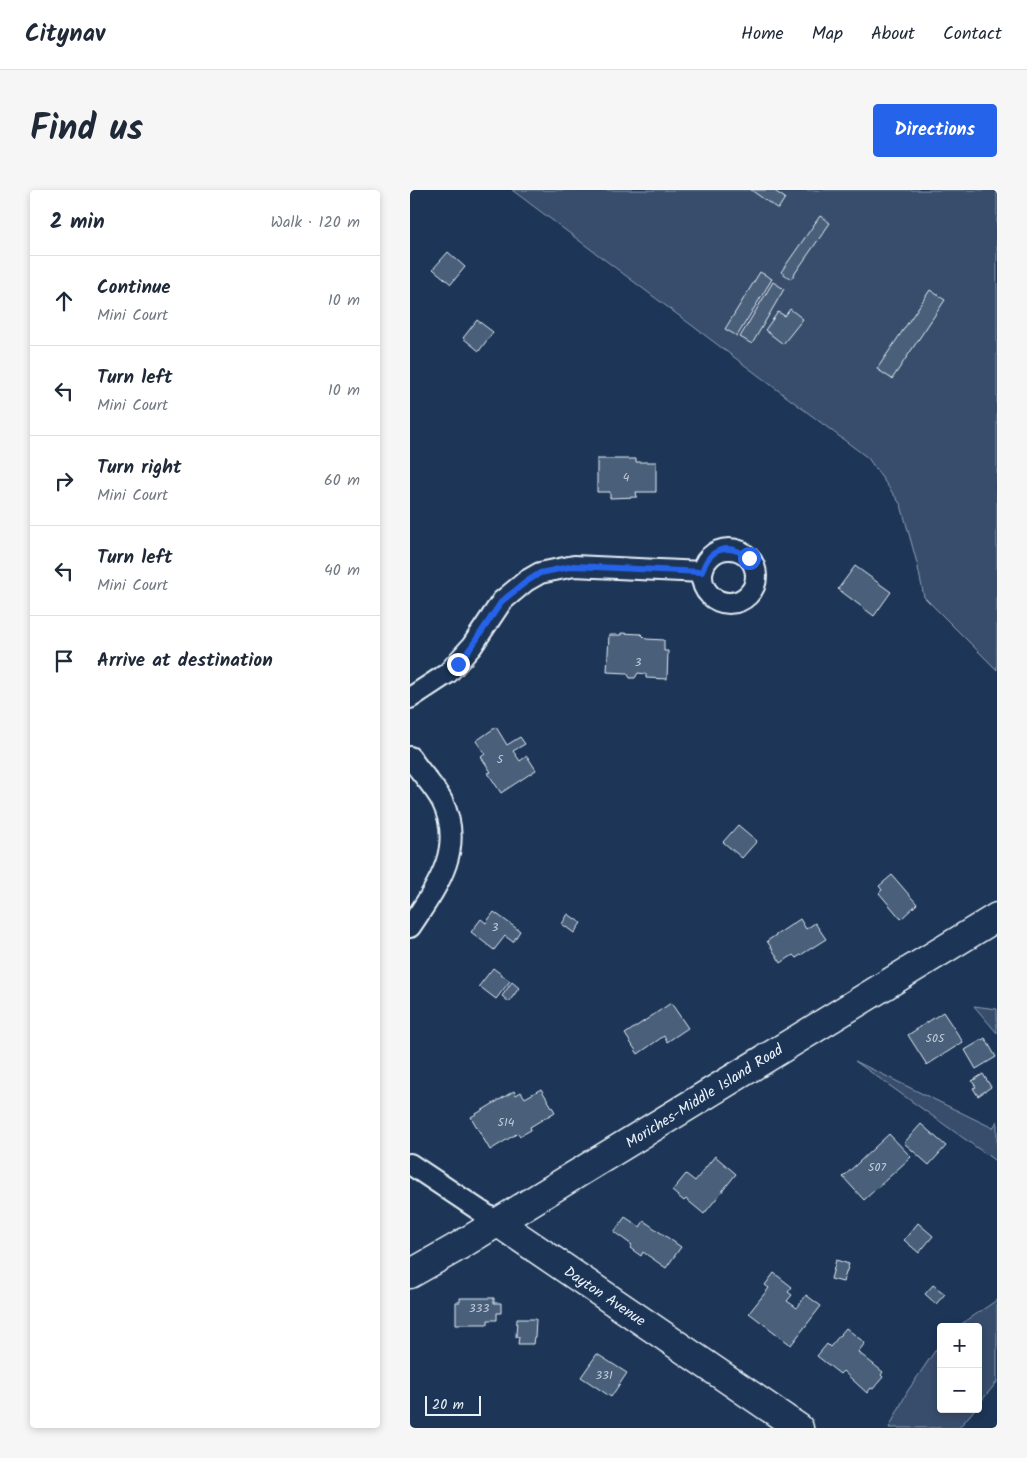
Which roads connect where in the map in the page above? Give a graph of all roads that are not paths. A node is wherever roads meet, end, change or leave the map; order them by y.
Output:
1 (702, 572) dead end
2 (410, 698) edge
3 (410, 758) edge
4 (997, 917) edge
5 (410, 927) edge
6 (410, 1164) edge
7 (497, 1222) junction
8 (410, 1274) edge
9 (799, 1428) edge

1 - 2 street
3 - 5 street
4 - 7 main road, Moriches-Middle Island Road
6 - 7 street, Dayton Avenue
7 - 8 main road, Moriches-Middle Island Road
7 - 9 main road, Dayton Avenue

